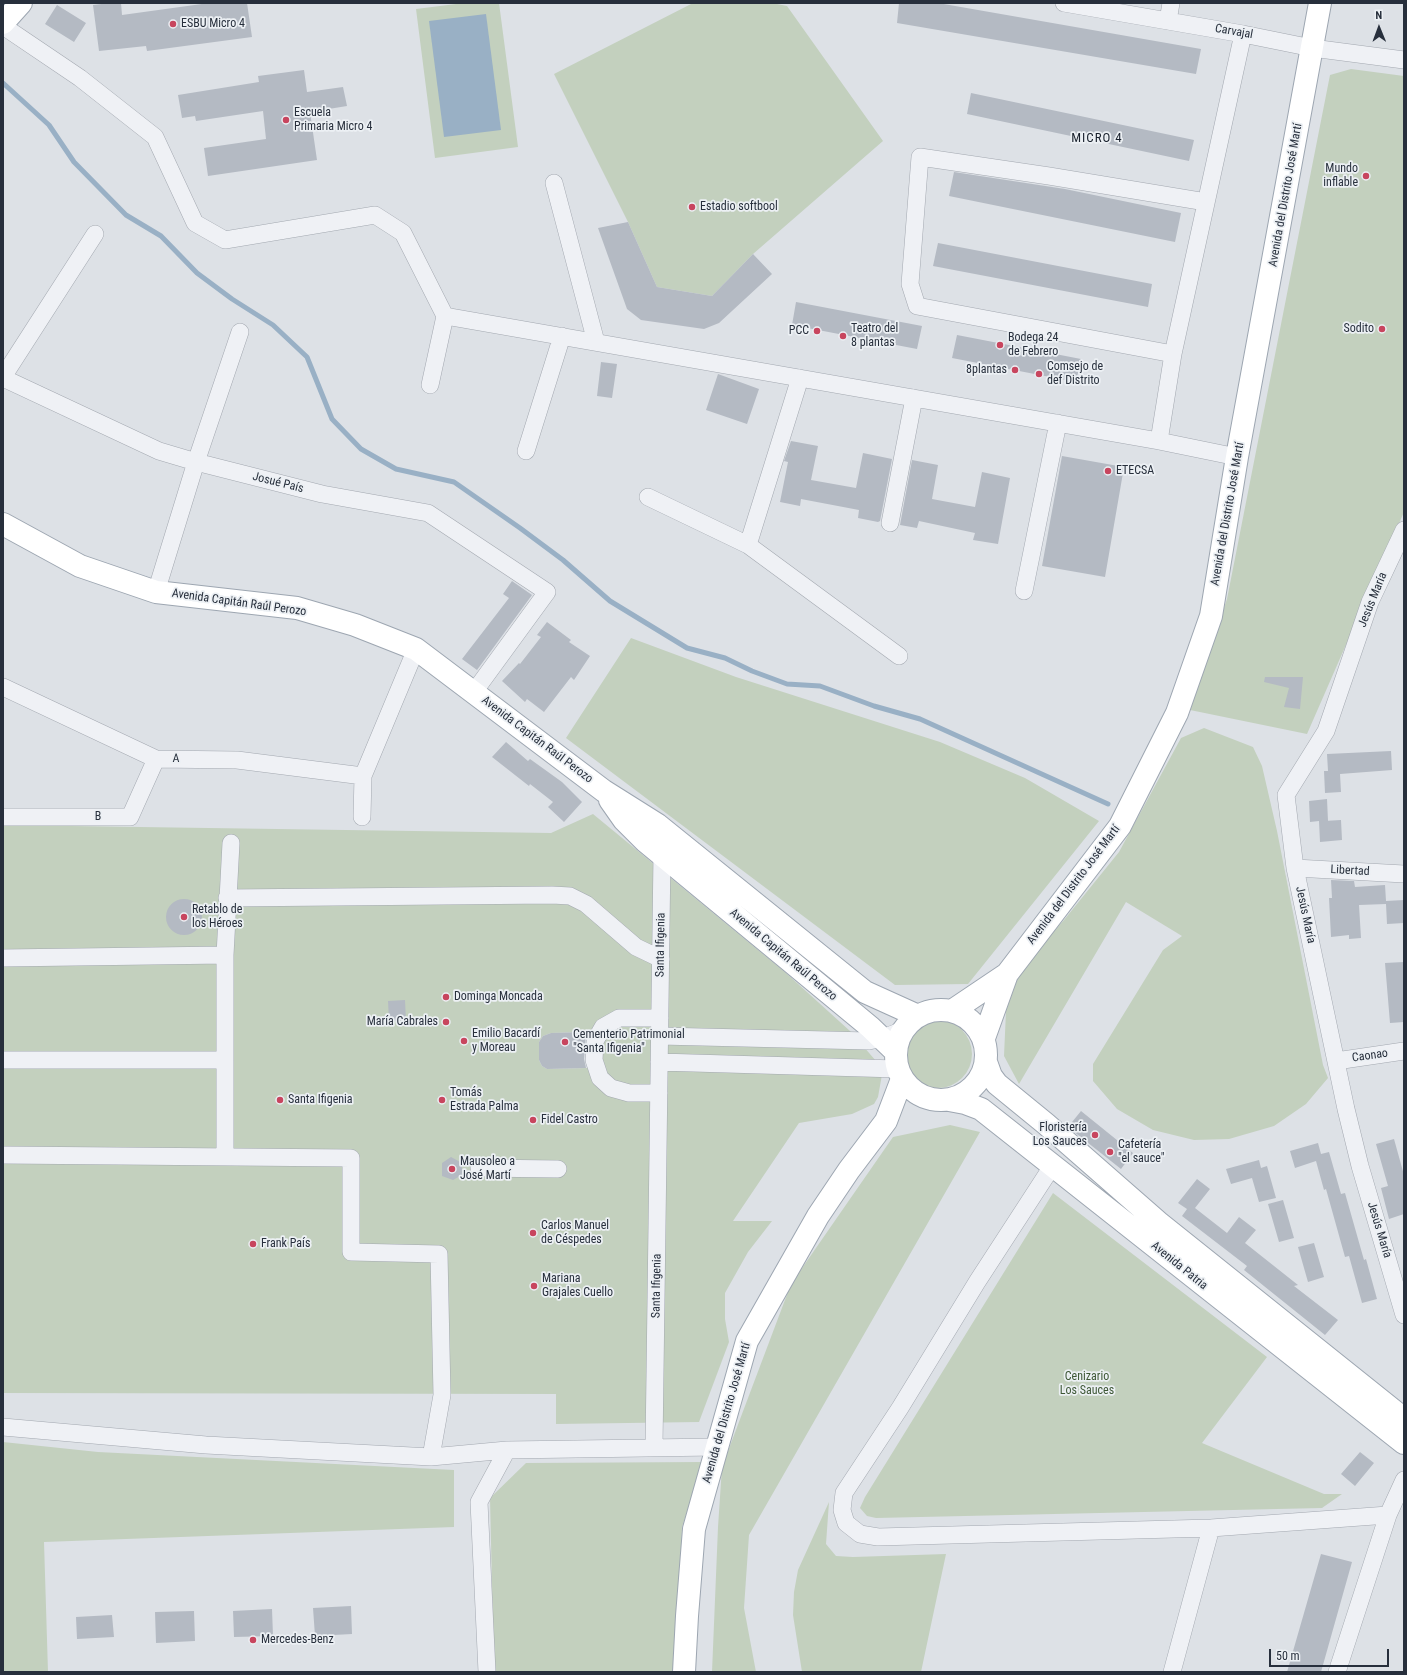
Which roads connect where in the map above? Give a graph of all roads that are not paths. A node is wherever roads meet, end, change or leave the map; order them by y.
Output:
1 (21, 3) edge
2 (1064, 3) edge
3 (1171, 3) edge
4 (1320, 3) edge
5 (1168, 21) junction
6 (3, 25) edge
7 (1243, 34) junction
8 (1312, 48) junction
9 (1403, 56) edge
10 (554, 183) dead end
11 (1206, 202) junction
12 (95, 234) dead end
13 (445, 316) junction
14 (240, 332) dead end
15 (562, 336) junction
16 (596, 342) junction
17 (1174, 354) junction
18 (3, 378) edge
19 (800, 378) junction
20 (430, 385) dead end
21 (914, 398) junction
22 (1058, 423) junction
23 (1159, 441) junction
24 (526, 451) dead end
25 (1237, 457) junction
26 (196, 462) junction
27 (648, 497) dead end
28 (890, 523) dead end
29 (3, 524) edge
30 (1404, 530) edge
31 (748, 545) junction
32 (1024, 591) dead end
33 (156, 592) junction
34 (416, 649) junction
35 (899, 656) dead end
36 (3, 687) edge
37 (474, 692) junction
38 (156, 759) junction
39 (363, 776) junction
40 (3, 817) edge
41 (362, 817) dead end
42 (652, 833) junction
43 (231, 843) dead end
44 (662, 855) junction
45 (1295, 868) junction
46 (1404, 874) edge
47 (227, 898) junction
48 (225, 955) junction
49 (3, 958) edge
50 (661, 959) junction
51 (1007, 974) junction
52 (952, 1011) junction
53 (660, 1018) junction
54 (910, 1023) junction
55 (660, 1036) junction
56 (984, 1038) junction
57 (1404, 1051) edge
58 (894, 1059) junction
59 (3, 1060) edge
60 (225, 1060) junction
61 (1336, 1061) junction
62 (659, 1062) junction
63 (986, 1062) junction
64 (659, 1093) junction
65 (940, 1100) junction
66 (886, 1121) junction
67 (3, 1155) edge
68 (225, 1156) junction
69 (1053, 1166) junction
70 (479, 1168) dead end
71 (558, 1169) dead end
72 (1404, 1315) edge
73 (1404, 1419) edge
74 (3, 1427) edge
75 (1404, 1443) edge
76 (654, 1447) junction
77 (716, 1447) junction
78 (507, 1450) junction
79 (431, 1457) junction
80 (1404, 1480) edge
81 (1388, 1515) junction
82 (1211, 1528) junction
83 (487, 1672) edge
84 (684, 1672) edge
85 (1172, 1672) edge
86 (1337, 1672) edge

1 - 6 main road
2 - 5 street, Carvajal
3 - 5 street
4 - 8 main road, Avenida del Distrito José Martí
5 - 7 street, Carvajal
6 - 13 street
7 - 8 street, Carvajal
7 - 11 street
8 - 9 street, Carvajal
8 - 25 main road, Avenida del Distrito José Martí
10 - 16 street
11 - 17 street
11 - 17 street
12 - 18 street
13 - 15 street
13 - 20 street
14 - 26 street
15 - 16 street
15 - 24 street
16 - 19 street
17 - 23 street
18 - 26 street, Josué País
19 - 21 street
19 - 31 street
21 - 22 street
21 - 28 street
22 - 23 street
22 - 32 street
23 - 25 street
25 - 51 main road, Avenida del Distrito José Martí
26 - 33 street
26 - 37 street, Josué País
27 - 31 street
29 - 33 main road, Avenida Capitán Raúl Perozo
30 - 45 street, Jesús María
31 - 35 street
33 - 34 main road, Avenida Capitán Raúl Perozo
34 - 37 main road, Avenida Capitán Raúl Perozo
34 - 39 street
36 - 38 street, A
37 - 42 main road, Avenida Capitán Raúl Perozo
38 - 39 street, A
38 - 40 street, B
39 - 41 street
42 - 44 main road, Avenida Capitán Raúl Perozo
42 - 54 main road, Avenida Capitán Raúl Perozo
43 - 47 street
44 - 50 street, Santa Ifigenia
44 - 58 main road, Avenida Capitán Raúl Perozo
45 - 46 street, Libertad
45 - 61 street, Jesús María
47 - 48 street
47 - 50 street
48 - 49 street
48 - 60 street
50 - 53 street, Santa Ifigenia
51 - 52 main road, Avenida del Distrito José Martí
51 - 56 main road, Avenida del Distrito José Martí
52 - 54 main road
52 - 56 main road
53 - 55 street, Santa Ifigenia
53 - 64 street
54 - 58 main road
55 - 58 street
55 - 62 street, Santa Ifigenia
56 - 63 main road
57 - 61 street, Caonao
58 - 62 street
58 - 65 main road
58 - 66 main road, Avenida del Distrito José Martí
59 - 60 street
60 - 68 street
61 - 72 street, Jesús María
62 - 64 street, Santa Ifigenia
63 - 65 main road
63 - 73 main road, Avenida Patria
64 - 76 street, Santa Ifigenia
65 - 66 main road, Avenida del Distrito José Martí
65 - 69 main road, Avenida Patria
66 - 77 main road, Avenida del Distrito José Martí
67 - 68 street
68 - 79 street
69 - 75 main road, Avenida Patria
69 - 82 street
70 - 71 street
74 - 79 street
76 - 77 street
76 - 78 street
77 - 84 main road, Avenida del Distrito José Martí
78 - 79 street
78 - 83 street
80 - 81 street
81 - 82 street
81 - 86 street
82 - 85 street

